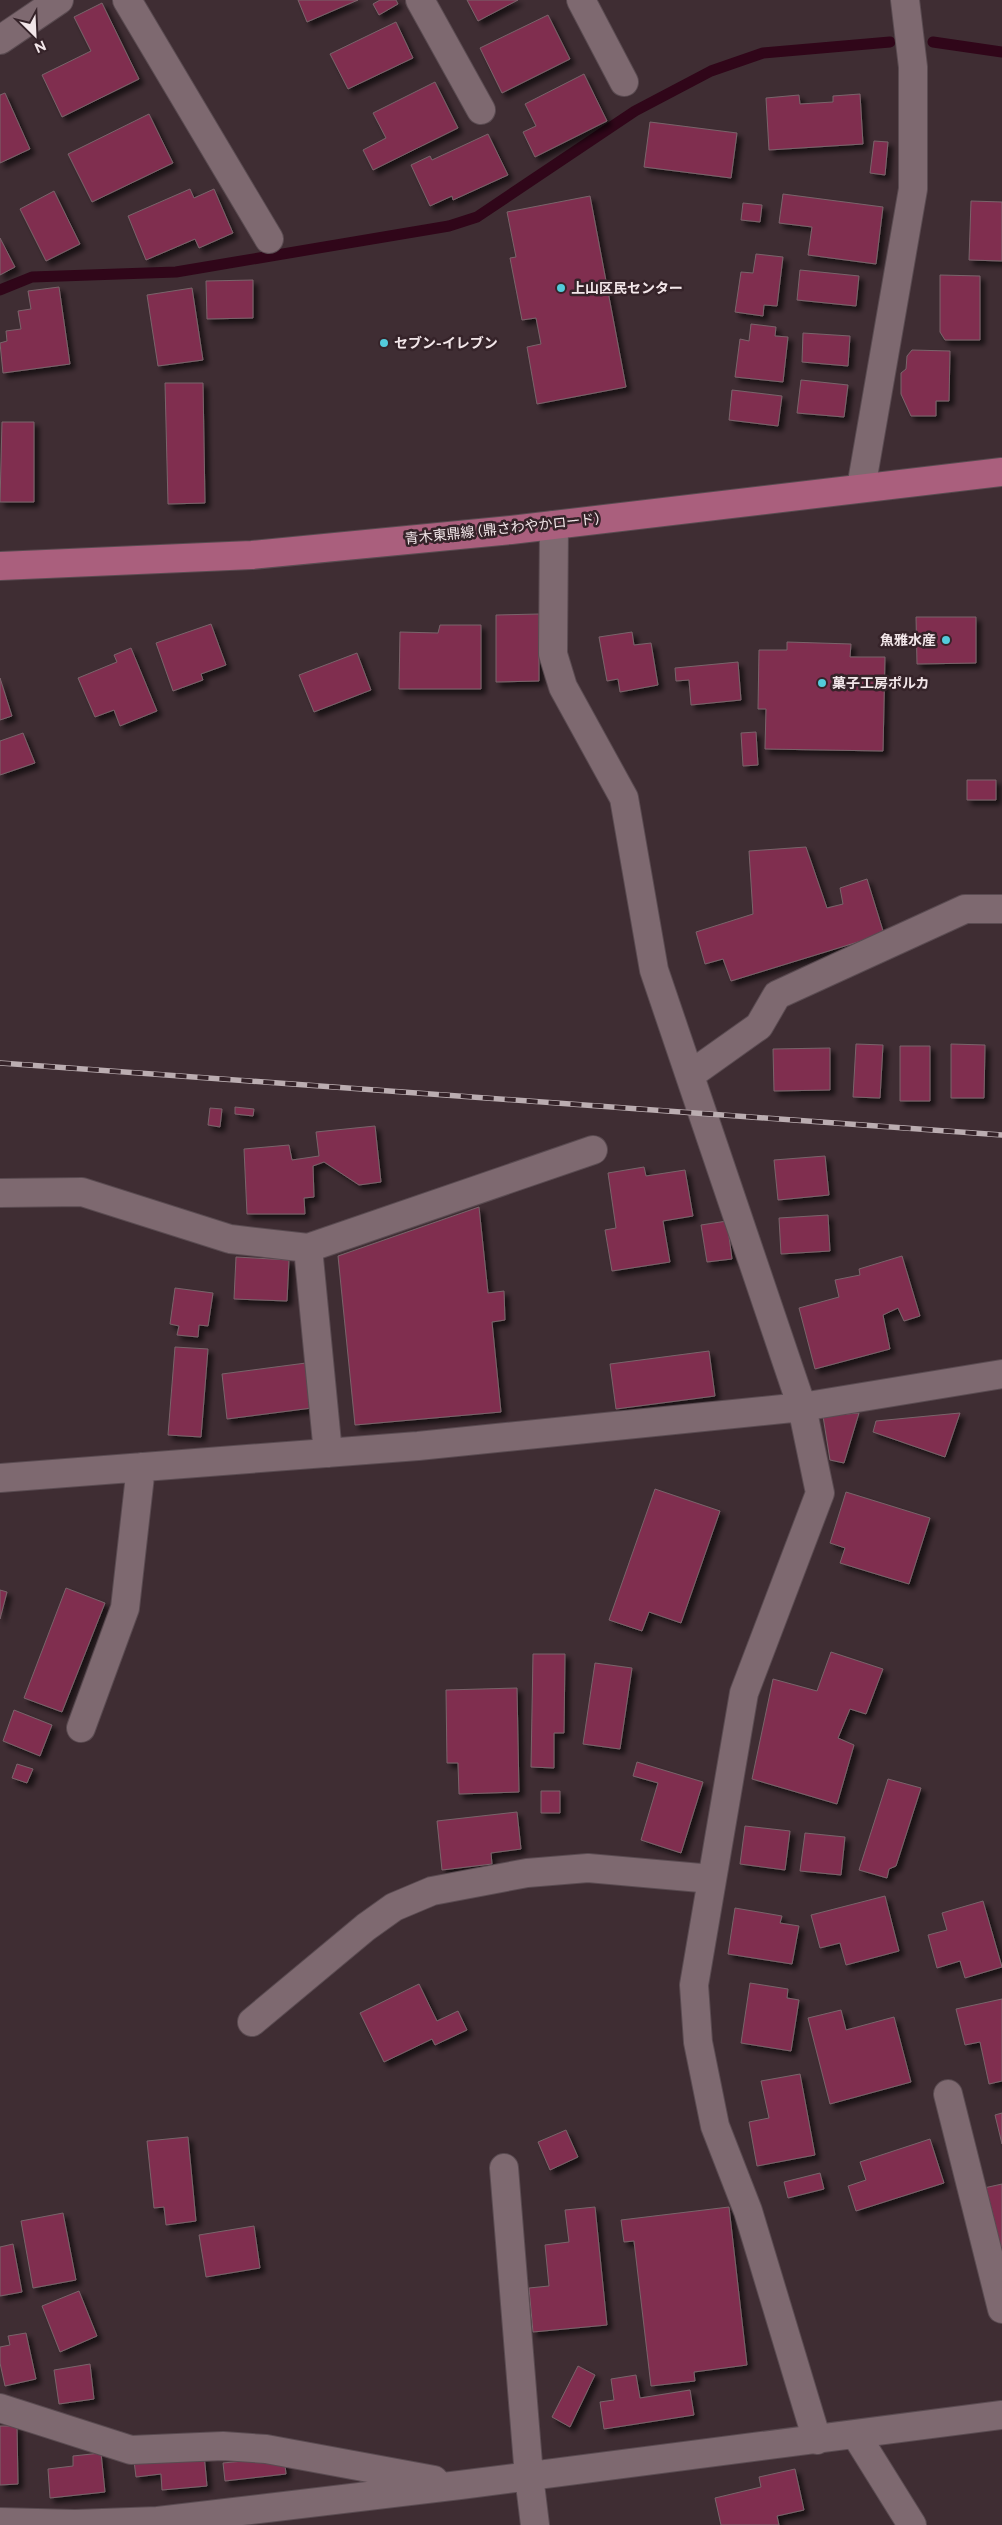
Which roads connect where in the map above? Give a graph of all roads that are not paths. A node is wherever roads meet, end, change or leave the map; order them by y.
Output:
1 (59, 0) edge
2 (128, 0) edge
3 (420, 0) edge
4 (581, 0) edge
5 (905, 0) edge
6 (0, 40) edge
7 (624, 82) dead end
8 (481, 110) dead end
9 (269, 239) dead end
10 (1002, 472) edge
11 (861, 488) junction
12 (554, 525) junction
13 (0, 566) edge
14 (1002, 909) edge
15 (690, 1076) junction
16 (593, 1150) dead end
17 (0, 1193) edge
18 (308, 1248) junction
19 (1002, 1374) edge
20 (802, 1407) junction
21 (328, 1453) junction
22 (141, 1467) junction
23 (0, 1478) edge
24 (81, 1728) dead end
25 (712, 1879) junction
26 (252, 2022) dead end
27 (948, 2094) dead end
28 (504, 2168) dead end
29 (1002, 2308) edge
30 (0, 2408) edge
31 (1002, 2415) edge
32 (856, 2435) junction
33 (816, 2440) junction
34 (529, 2476) junction
35 (460, 2485) junction
36 (0, 2522) edge
37 (155, 2523) edge
38 (535, 2525) edge
39 (912, 2525) edge

1 - 6 street
2 - 9 street
3 - 8 street
4 - 7 street
5 - 11 street
10 - 11 main road, 青木東鼎線 (鼎さわやかロード)
11 - 12 main road, 青木東鼎線 (鼎さわやかロード)
12 - 13 main road, 青木東鼎線 (鼎さわやかロード)
12 - 15 street
14 - 15 street
15 - 20 street
16 - 18 street
17 - 18 street
18 - 21 street
19 - 20 street
20 - 21 street
20 - 25 street
21 - 22 street
22 - 23 street
22 - 24 street
25 - 26 street
25 - 33 street
27 - 29 street
28 - 34 street
30 - 35 street
31 - 32 street
32 - 33 street
32 - 39 street
33 - 34 street
34 - 35 street
34 - 38 street
35 - 37 street
36 - 37 street

